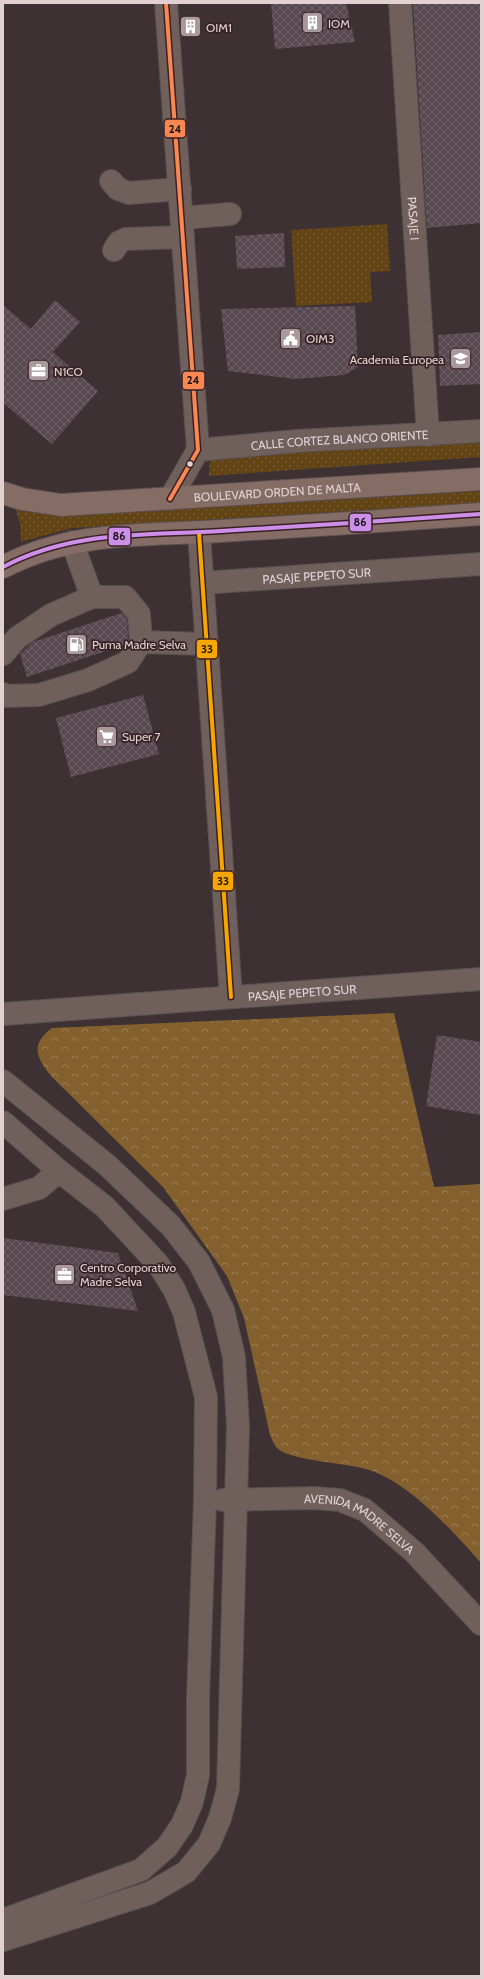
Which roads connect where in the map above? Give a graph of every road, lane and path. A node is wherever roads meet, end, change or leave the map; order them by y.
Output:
1 (166, 3) edge
2 (400, 3) edge
3 (111, 181) dead end
4 (180, 188) junction
5 (230, 214) dead end
6 (183, 227) junction
7 (114, 250) dead end
8 (481, 431) edge
9 (428, 435) junction
10 (198, 450) junction
11 (481, 479) edge
12 (3, 493) edge
13 (170, 499) junction
14 (481, 514) edge
15 (199, 533) junction
16 (72, 542) junction
17 (481, 564) edge
18 (3, 567) edge
19 (202, 583) junction
20 (92, 597) junction
21 (141, 642) junction
22 (207, 644) junction
23 (3, 654) edge
24 (3, 694) edge
25 (481, 979) edge
26 (231, 997) junction
27 (3, 1014) edge
28 (3, 1081) edge
29 (3, 1122) edge
30 (59, 1171) junction
31 (3, 1199) edge
32 (237, 1499) junction
33 (205, 1501) junction
34 (481, 1624) edge
35 (3, 1920) edge
36 (3, 1940) edge

1 - 4 street
2 - 9 street, PASAJE I
3 - 4 street
4 - 6 street
5 - 6 street
6 - 7 street
6 - 10 street
8 - 9 street, CALLE CORTEZ BLANCO ORIENTE
9 - 10 street, CALLE CORTEZ BLANCO ORIENTE
10 - 13 street
11 - 13 highway, BOULEVARD ORDEN DE MALTA
12 - 13 highway, BOULEVARD ORDEN DE MALTA
14 - 15 highway
15 - 16 highway
15 - 19 street
16 - 18 highway
16 - 20 street
17 - 19 street, PASAJE PEPETO SUR
19 - 22 street
20 - 21 street
20 - 23 street
21 - 22 street
21 - 24 street
22 - 26 street
25 - 26 street, PASAJE PEPETO SUR
26 - 27 street, PASAJE PEPETO SUR
28 - 32 street
29 - 30 street
30 - 31 street
30 - 33 street
32 - 33 street, AVENIDA MADRE SELVA
32 - 34 street, AVENIDA MADRE SELVA
32 - 36 street
33 - 35 street

